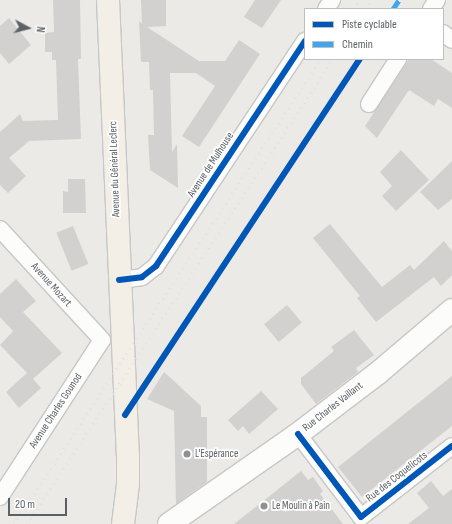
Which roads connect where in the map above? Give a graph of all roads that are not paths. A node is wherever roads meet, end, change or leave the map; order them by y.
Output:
1 (108, 0) edge
2 (444, 34) edge
3 (452, 40) edge
4 (304, 43) edge
5 (397, 60) edge
6 (369, 104) dead end
7 (0, 229) edge
8 (119, 280) junction
9 (452, 310) edge
10 (112, 340) junction
11 (298, 434) junction
12 (452, 446) edge
13 (0, 497) edge
14 (123, 524) edge
15 (169, 524) edge

1 - 8 main road, Avenue du Général Leclerc
2 - 3 street
4 - 8 street, Avenue de Mulhouse
5 - 6 street
7 - 10 street, Avenue Mozart
8 - 10 main road, Avenue du Général Leclerc
9 - 11 main road, Rue Charles Vaillant
10 - 13 street, Avenue Charles Gounod
10 - 14 main road, Avenue du Général Leclerc
11 - 12 street, Rue des Coquelicots
11 - 15 main road, Rue Charles Vaillant

